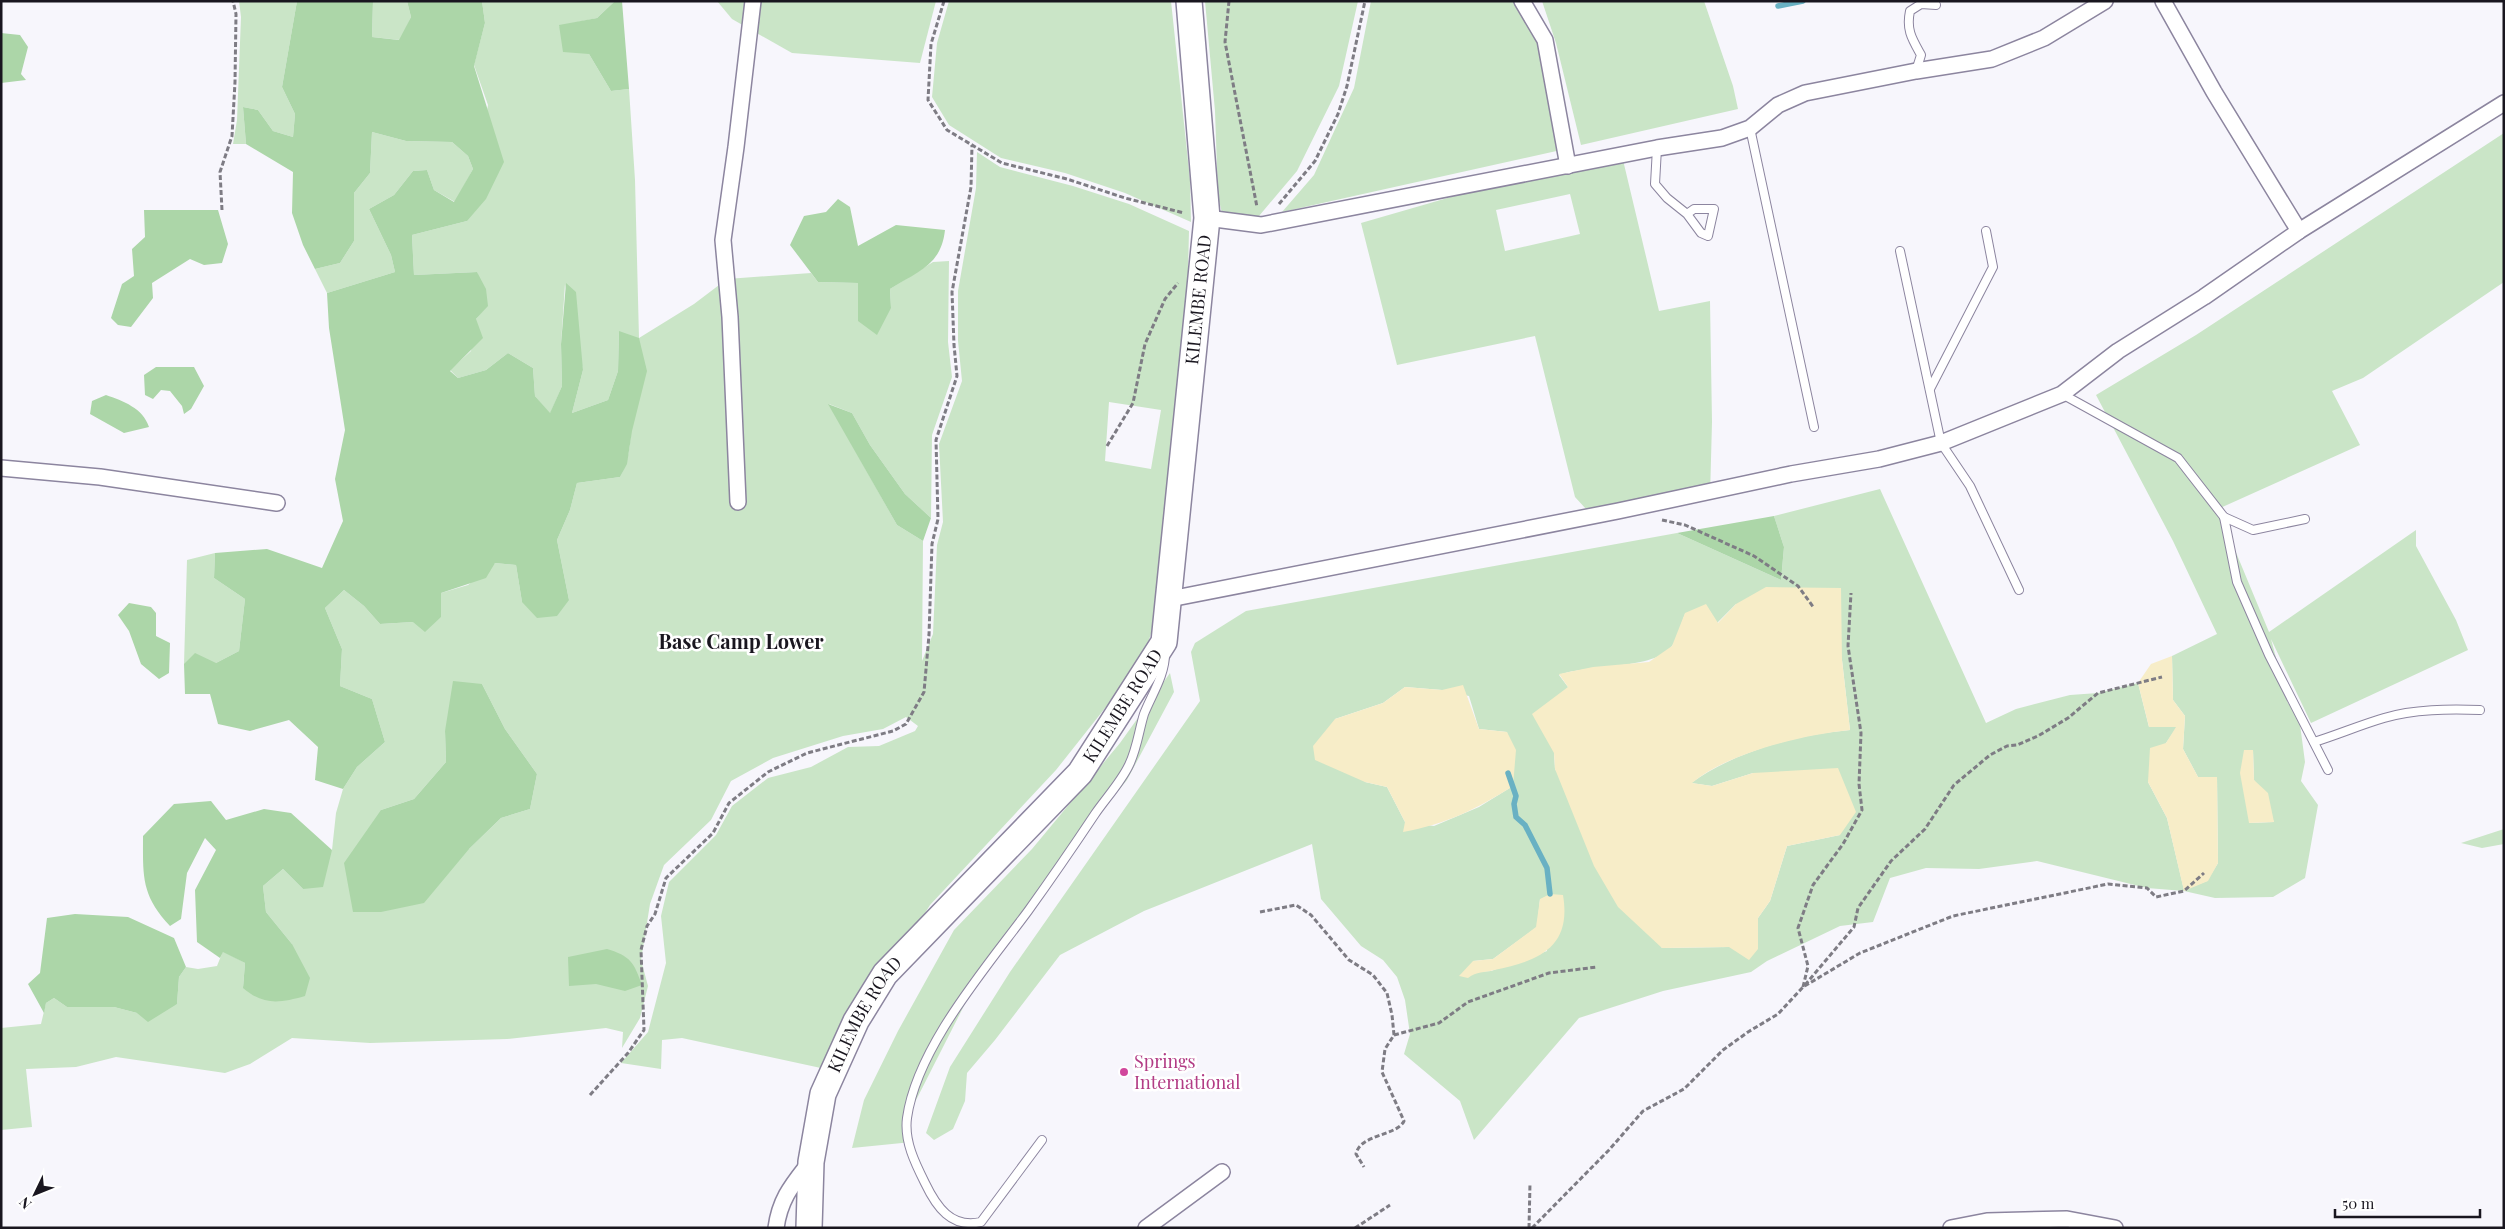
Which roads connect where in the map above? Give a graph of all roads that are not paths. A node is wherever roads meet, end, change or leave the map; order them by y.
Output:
1 (753, 1) edge
2 (1189, 1) edge
3 (1522, 1) edge
4 (2105, 1) edge
5 (2163, 1) edge
6 (1936, 5) dead end
7 (1916, 71) junction
8 (2504, 103) edge
9 (1750, 128) junction
10 (1657, 148) junction
11 (1568, 166) junction
12 (1687, 214) dead end
13 (1207, 218) junction
14 (1986, 231) dead end
15 (2299, 231) junction
16 (1900, 251) dead end
17 (1930, 389) junction
18 (2062, 394) junction
19 (1814, 427) dead end
20 (1941, 444) junction
21 (1, 468) edge
22 (738, 502) dead end
23 (278, 503) dead end
24 (2224, 517) junction
25 (2305, 519) dead end
26 (2019, 590) dead end
27 (1170, 598) junction
28 (1164, 642) junction
29 (2480, 710) dead end
30 (2314, 742) junction
31 (2328, 770) dead end
32 (1042, 1140) dead end
33 (811, 1162) junction
34 (1222, 1172) dead end
35 (776, 1228) edge
36 (809, 1228) edge
37 (1146, 1228) edge
38 (1951, 1228) edge
39 (2115, 1228) edge

1 - 22 street
2 - 13 main road, KILEMBE ROAD
3 - 11 street
4 - 7 street
5 - 15 street
6 - 7 lane
7 - 9 street
8 - 15 street
9 - 10 street
9 - 19 lane
10 - 11 street
10 - 12 lane
11 - 13 street
13 - 27 main road, KILEMBE ROAD
14 - 17 lane
15 - 18 street
16 - 17 lane
17 - 20 lane
18 - 20 street
18 - 24 lane
20 - 26 lane
20 - 27 street
21 - 23 street
24 - 25 lane
24 - 30 lane
27 - 28 main road, KILEMBE ROAD
28 - 32 lane
28 - 33 main road, KILEMBE ROAD
29 - 30 lane
30 - 31 lane
33 - 35 street
33 - 36 main road, KILEMBE ROAD
34 - 37 street
38 - 39 street

